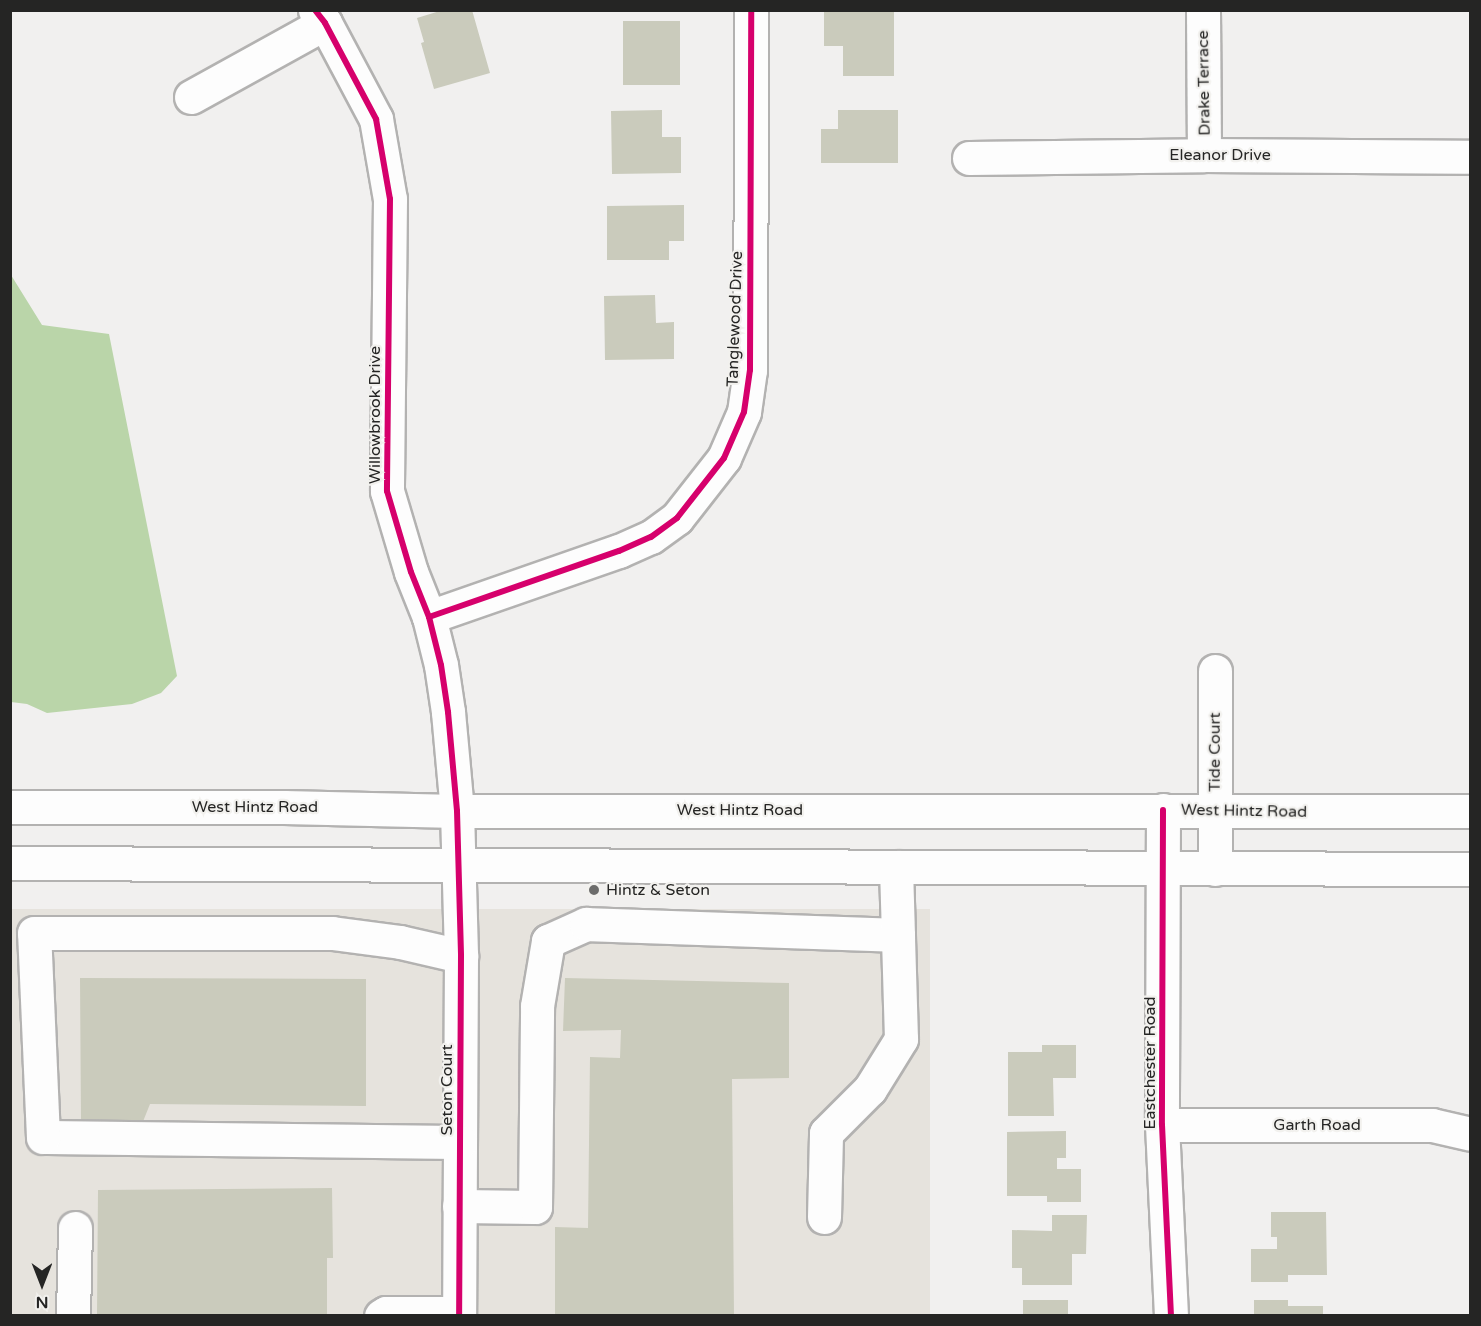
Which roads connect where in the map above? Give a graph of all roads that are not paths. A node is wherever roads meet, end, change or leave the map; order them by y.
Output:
1 (751, 10) edge
2 (1203, 10) edge
3 (320, 17) edge
4 (191, 97) dead end
5 (1204, 155) junction
6 (1470, 157) edge
7 (969, 158) dead end
8 (429, 617) junction
9 (1215, 671) dead end
10 (10, 807) edge
11 (1163, 810) junction
12 (1215, 810) junction
13 (457, 811) junction
14 (1470, 811) edge
15 (10, 863) edge
16 (458, 865) junction
17 (896, 867) junction
18 (1165, 868) junction
19 (1215, 869) junction
20 (1470, 869) edge
21 (898, 935) junction
22 (461, 956) junction
23 (1162, 1125) junction
24 (1470, 1134) edge
25 (460, 1142) junction
26 (459, 1206) junction
27 (824, 1217) dead end
28 (75, 1228) dead end
29 (459, 1314) edge
30 (73, 1316) edge
31 (381, 1316) edge
32 (1171, 1316) edge

1 - 8 street, Tanglewood Drive
2 - 5 street, Drake Terrace
3 - 4 street, Willowbrook Drive
3 - 8 street, Willowbrook Drive
5 - 6 street, Eleanor Drive
5 - 7 street, Eleanor Drive
8 - 13 street, Willowbrook Drive
9 - 12 street, Tide Court
10 - 13 street, West Hintz Road
11 - 12 street, West Hintz Road
11 - 13 street, West Hintz Road
11 - 18 street, Eastchester Road
12 - 14 street, West Hintz Road
12 - 19 street, Tide Court
13 - 16 street, Willowbrook Drive
15 - 16 street
16 - 17 street
16 - 22 street, Seton Court
17 - 18 street
17 - 21 street
18 - 19 street
18 - 23 street, Eastchester Road
19 - 20 street
21 - 26 street
21 - 27 street
22 - 25 street, Seton Court
22 - 25 street
23 - 24 street, Garth Road
23 - 32 street, Eastchester Road
25 - 26 street, Seton Court
26 - 29 street, Seton Court
28 - 30 street
29 - 31 street

